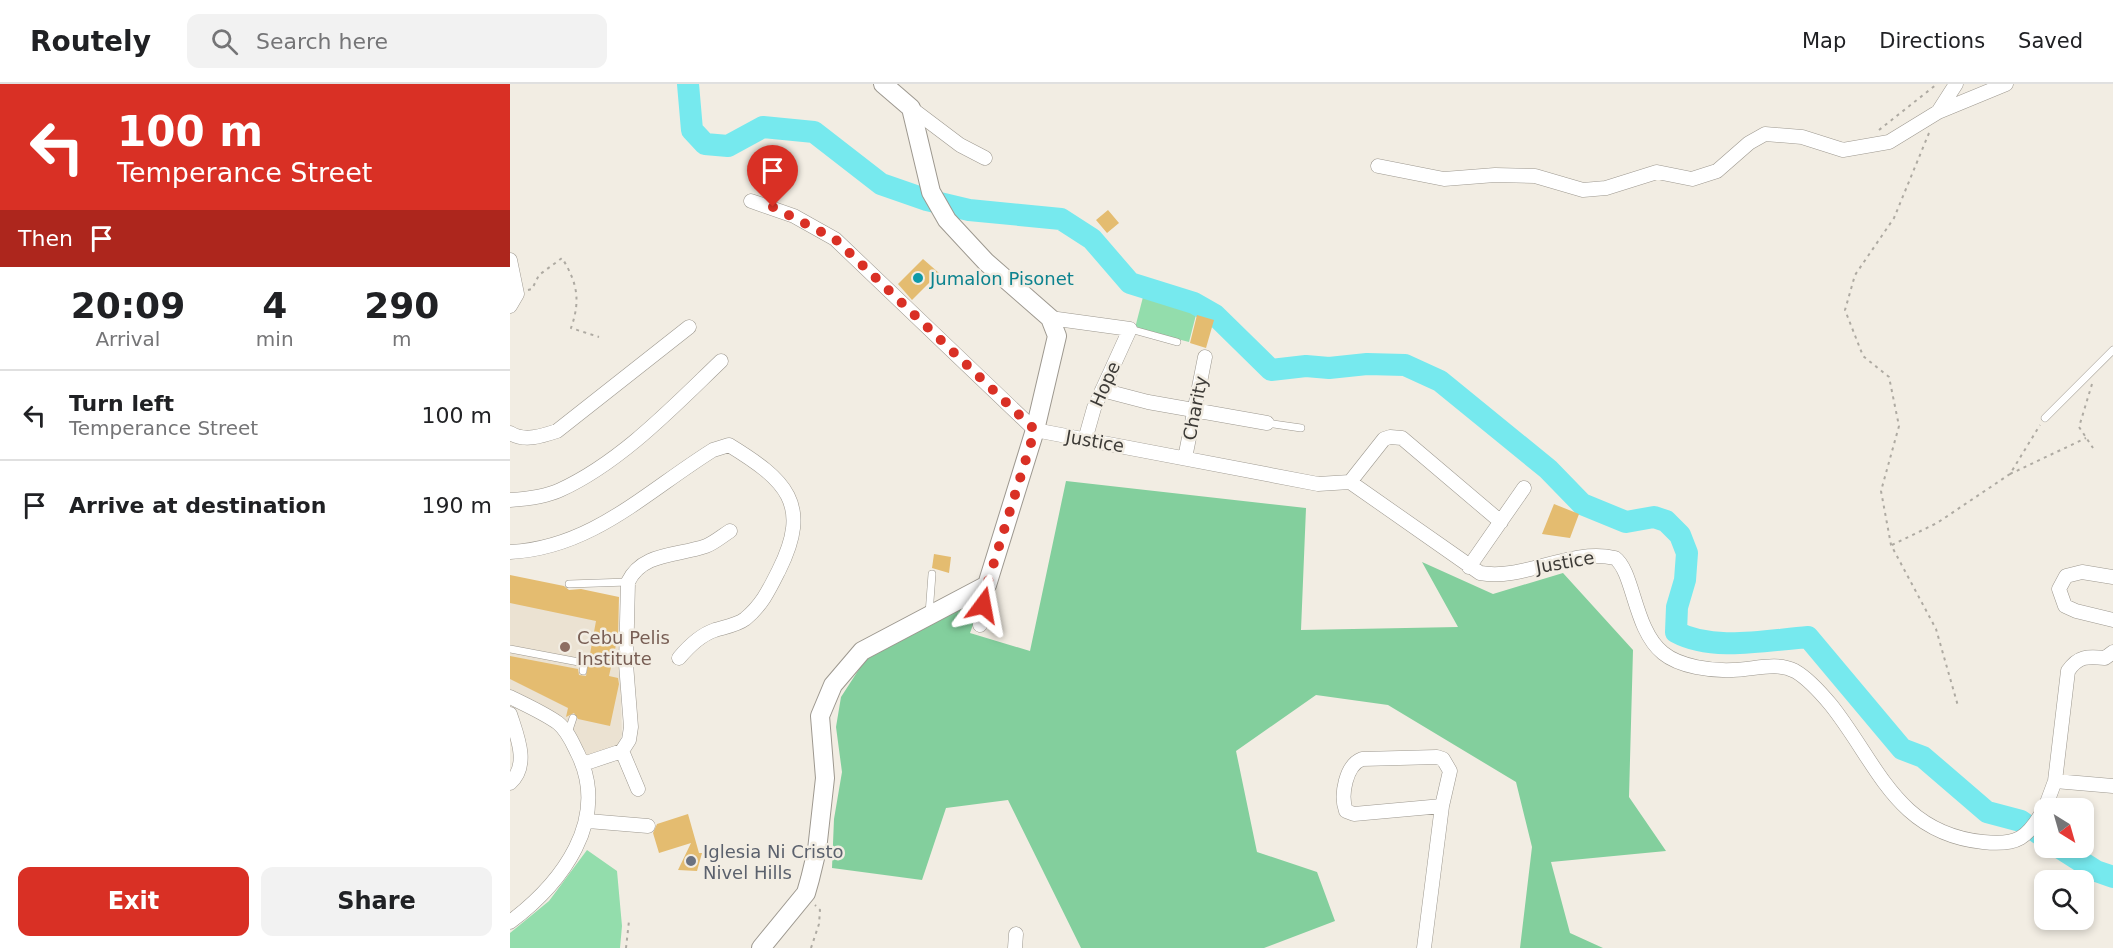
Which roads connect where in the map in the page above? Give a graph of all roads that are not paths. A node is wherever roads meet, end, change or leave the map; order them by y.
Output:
1 (883, 84) edge
2 (1956, 84) edge
3 (2006, 84) edge
4 (911, 108) junction
5 (1938, 112) junction
6 (985, 158) dead end
7 (1378, 166) dead end
8 (752, 201) dead end
9 (510, 260) edge
10 (514, 300) edge
11 (1050, 318) junction
12 (689, 327) dead end
13 (1130, 329) junction
14 (1177, 342) dead end
15 (2113, 350) edge
16 (1205, 357) dead end
17 (721, 361) dead end
18 (1102, 390) junction
19 (1194, 408) junction
20 (2045, 418) road end
21 (1267, 423) joint
22 (1301, 428) dead end
23 (1035, 430) junction
24 (510, 433) edge
25 (1085, 440) junction
26 (1185, 458) junction
27 (1350, 482) junction
28 (1524, 488) dead end
29 (510, 500) edge
30 (1501, 522) junction
31 (730, 531) dead end
32 (510, 552) edge
33 (1469, 567) junction
34 (932, 574) dead end
35 (2113, 577) edge
36 (628, 582) junction
37 (569, 584) dead end
38 (987, 585) junction
39 (928, 617) junction
40 (2113, 620) edge
41 (980, 625) dead end
42 (510, 649) edge
43 (2113, 652) edge
44 (679, 658) dead end
45 (583, 670) dead end
46 (510, 697) edge
47 (510, 714) edge
48 (573, 718) dead end
49 (567, 734) junction
50 (622, 751) junction
51 (583, 764) junction
52 (2055, 781) junction
53 (510, 783) edge
54 (2113, 786) edge
55 (638, 789) dead end
56 (2049, 798) edge
57 (1442, 806) junction
58 (588, 821) junction
59 (2034, 825) edge
60 (648, 826) dead end
61 (510, 922) edge
62 (761, 948) edge
63 (1424, 948) edge

1 - 4 street
2 - 5 street
3 - 5 street
4 - 6 street
4 - 11 street
5 - 7 street
8 - 23 street
9 - 10 street
11 - 13 street
11 - 23 street
12 - 24 street
13 - 14 lane
13 - 18 street, Hope
15 - 20 lane
16 - 19 street, Charity
17 - 29 street
18 - 19 street
18 - 25 street, Hope
19 - 21 street
19 - 26 street, Charity
21 - 22 lane
23 - 25 street, Justice
23 - 38 street
25 - 26 street, Justice
26 - 27 street, Justice
27 - 30 street
27 - 33 street, Justice
28 - 30 street
30 - 33 street
31 - 36 street
32 - 44 street
33 - 59 street, Justice
34 - 39 lane
35 - 40 street
36 - 37 lane
36 - 50 street
38 - 39 street
38 - 41 street
39 - 62 street
42 - 45 lane
43 - 52 street, Justice
46 - 49 street
47 - 53 street
48 - 49 lane
49 - 51 street
50 - 51 street
50 - 55 street
51 - 58 street
52 - 54 street
52 - 56 street, Justice
57 - 57 street
57 - 63 street
58 - 60 street
58 - 61 street

